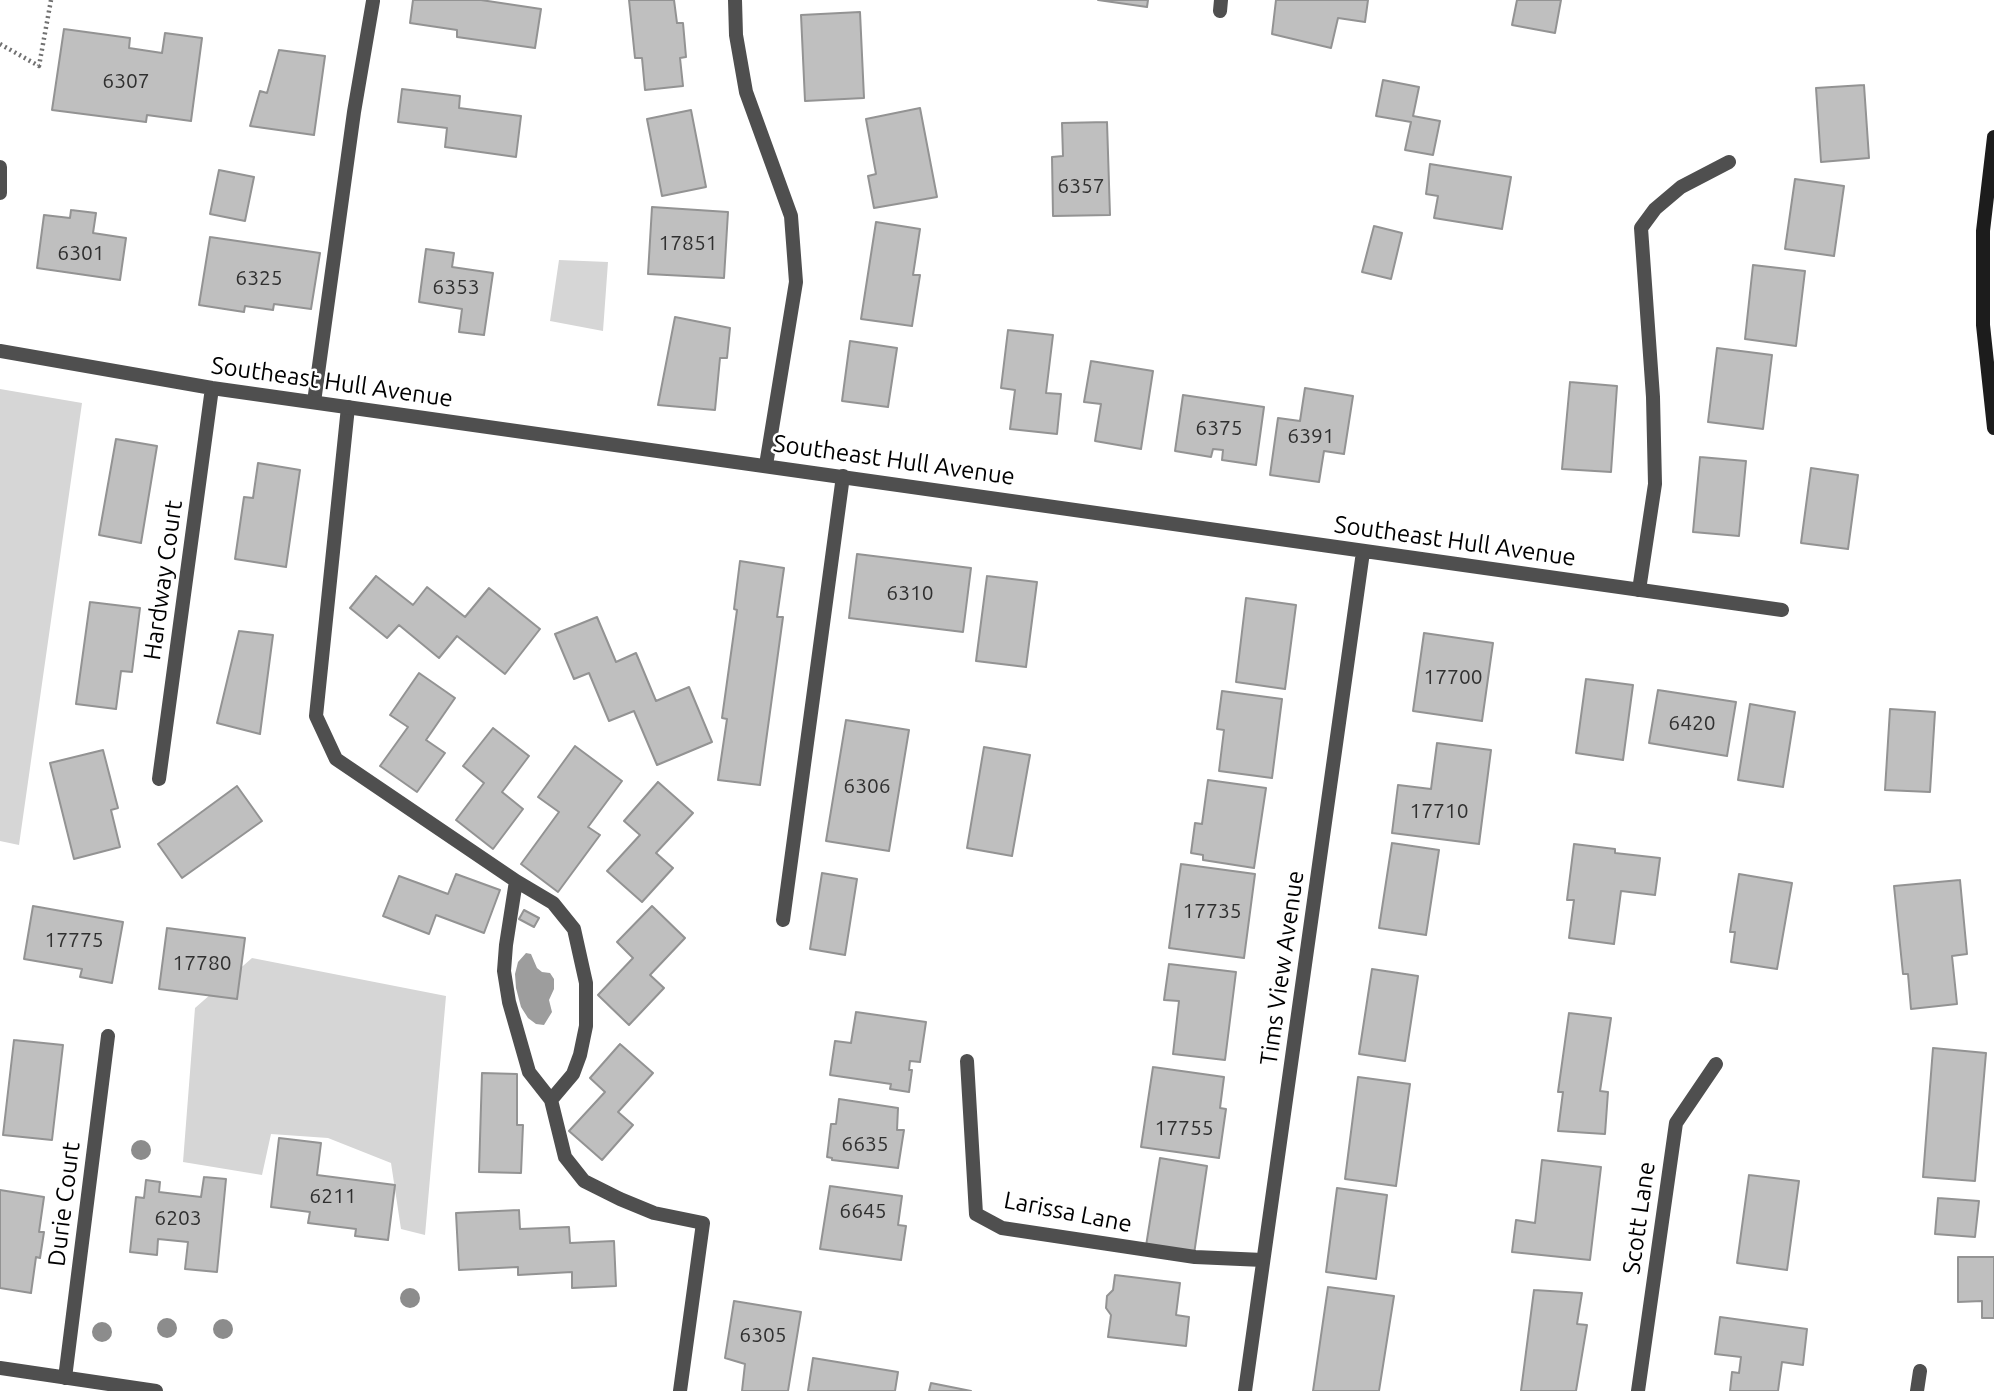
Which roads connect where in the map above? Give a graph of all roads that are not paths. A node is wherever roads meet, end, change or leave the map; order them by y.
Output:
1 (735, 0) edge
2 (373, 1) edge
3 (1994, 136) edge
4 (1729, 162) dead end
5 (0, 167) edge
6 (0, 193) edge
7 (0, 351) edge
8 (212, 388) junction
9 (314, 402) junction
10 (348, 407) junction
11 (1994, 428) edge
12 (766, 465) junction
13 (843, 476) junction
14 (1363, 552) junction
15 (1639, 590) junction
16 (1782, 610) dead end
17 (159, 779) dead end
18 (516, 881) junction
19 (783, 920) dead end
20 (108, 1036) dead end
21 (967, 1061) dead end
22 (1716, 1064) dead end
23 (551, 1100) junction
24 (1263, 1260) junction
25 (0, 1368) edge
26 (1920, 1371) dead end
27 (65, 1378) junction
28 (156, 1391) edge
29 (680, 1391) edge
30 (1245, 1391) edge
31 (1638, 1391) edge
32 (1917, 1391) edge

1 - 12 street
2 - 9 street
3 - 11 main road
4 - 15 street
5 - 6 street
7 - 8 street, Southeast Hull Avenue
8 - 9 street, Southeast Hull Avenue
8 - 17 street, Hardway Court
9 - 10 street, Southeast Hull Avenue
10 - 12 street, Southeast Hull Avenue
10 - 18 street
12 - 13 street, Southeast Hull Avenue
13 - 14 street, Southeast Hull Avenue
13 - 19 street
14 - 15 street, Southeast Hull Avenue
14 - 24 street, Tims View Avenue
15 - 16 street, Southeast Hull Avenue
18 - 23 street
18 - 23 street
20 - 27 street, Durie Court
21 - 24 street, Larissa Lane
22 - 31 street, Scott Lane
23 - 29 street
24 - 30 street, Tims View Avenue
25 - 27 street
26 - 32 street
27 - 28 street

